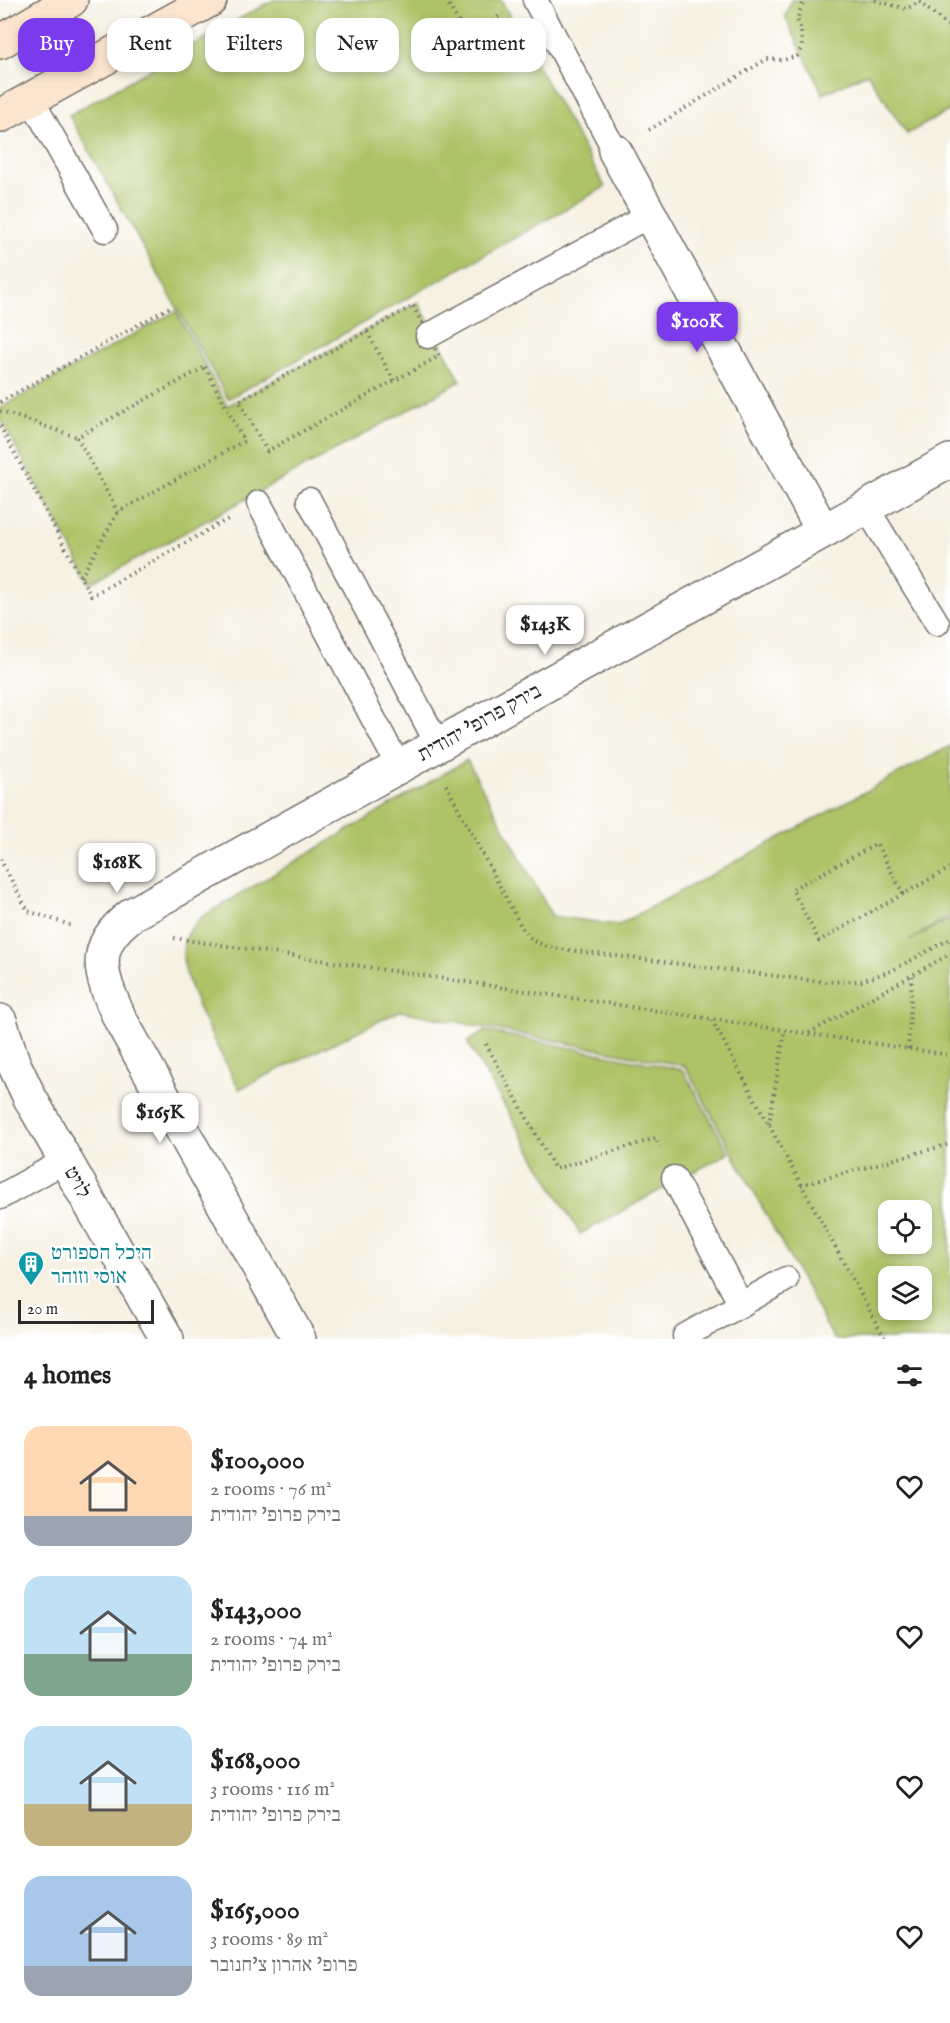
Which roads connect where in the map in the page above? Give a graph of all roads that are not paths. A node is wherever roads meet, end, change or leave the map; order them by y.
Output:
1 (71, 0) edge
2 (210, 0) edge
3 (535, 0) edge
4 (0, 42) edge
5 (31, 99) junction
6 (0, 116) edge
7 (615, 151) joint
8 (650, 215) junction
9 (105, 230) dead end
10 (428, 336) road end
11 (950, 460) edge
12 (309, 500) dead end
13 (259, 502) road end
14 (866, 507) junction
15 (823, 531) junction
16 (937, 623) dead end
17 (433, 748) junction
18 (399, 767) junction
19 (0, 1021) edge
20 (6, 1065) edge
21 (66, 1161) junction
22 (674, 1178) road end
23 (0, 1197) edge
24 (786, 1279) dead end
25 (741, 1305) junction
26 (167, 1339) edge
27 (299, 1339) edge
28 (686, 1339) edge

1 - 4 street
2 - 5 street
3 - 7 lane
5 - 6 street
5 - 9 lane
7 - 8 street
8 - 10 lane
8 - 15 street
11 - 14 street, בירק פרופ' יהודית
12 - 17 lane
13 - 18 lane
14 - 15 street, בירק פרופ' יהודית
14 - 16 lane
15 - 17 street, בירק פרופ' יהודית
17 - 18 street, בירק פרופ' יהודית
18 - 27 street, בירק פרופ' יהודית
19 - 20 street, לויט
20 - 21 street, לויט
21 - 23 lane
21 - 26 street, לויט
22 - 25 lane
24 - 25 lane
25 - 28 lane

